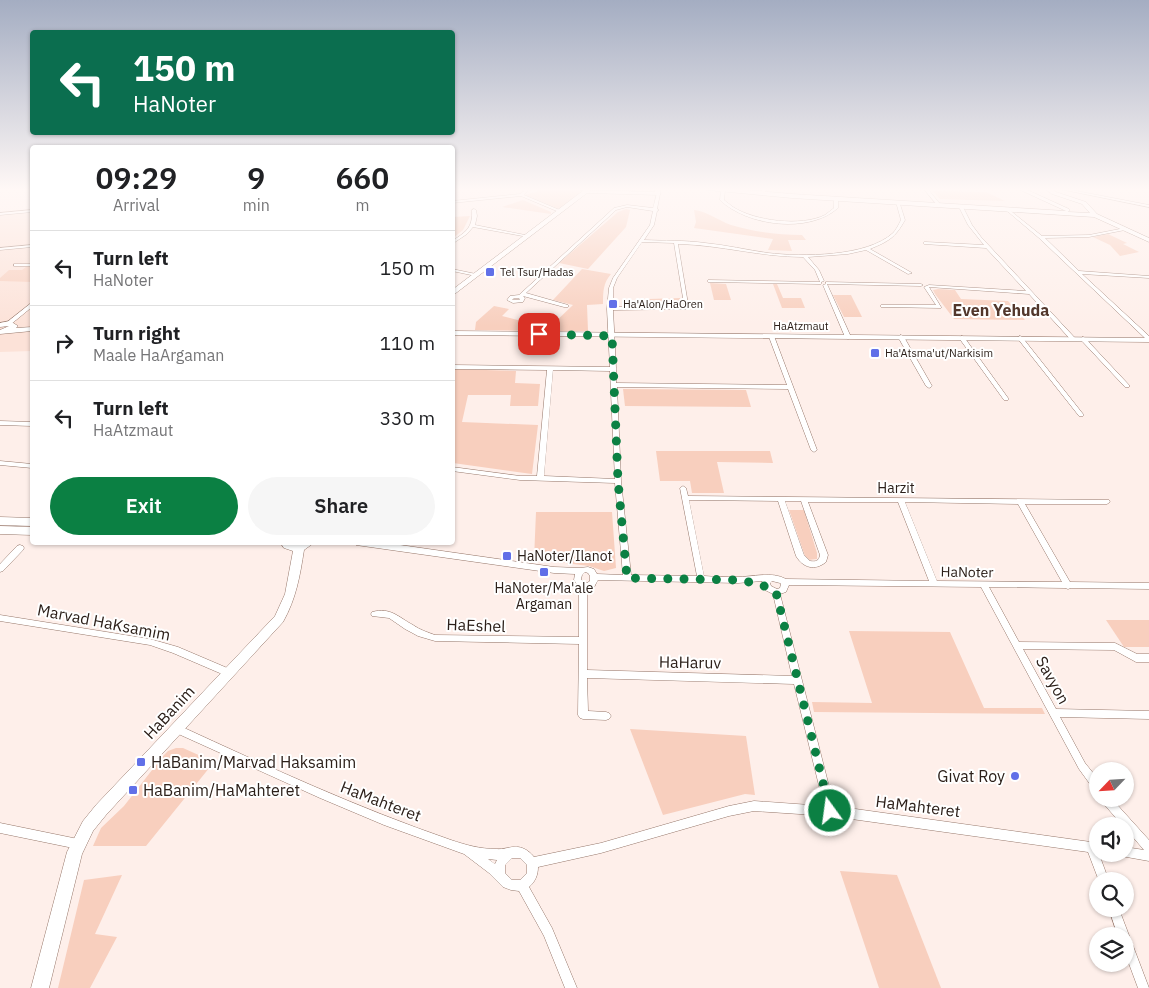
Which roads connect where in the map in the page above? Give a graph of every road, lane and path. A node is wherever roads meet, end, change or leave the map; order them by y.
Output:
1 (518, 234) edge
2 (530, 234) edge
3 (588, 234) edge
4 (645, 234) edge
5 (893, 234) edge
6 (976, 234) edge
7 (1039, 234) edge
8 (1098, 234) edge
9 (1136, 234) edge
10 (528, 236) junction
11 (1041, 236) junction
12 (1149, 240) edge
13 (640, 241) junction
14 (676, 242) junction
15 (926, 244) dead end
16 (30, 246) edge
17 (987, 247) junction
18 (866, 248) junction
19 (0, 249) edge
20 (805, 256) junction
21 (30, 264) edge
22 (16, 265) dead end
23 (455, 271) edge
24 (1079, 272) junction
25 (910, 273) dead end
26 (476, 276) junction
27 (1149, 277) edge
28 (710, 281) dead end
29 (823, 283) junction
30 (925, 286) junction
31 (455, 292) edge
32 (1029, 293) junction
33 (566, 306) dead end
34 (883, 306) dead end
35 (30, 307) edge
36 (610, 309) junction
37 (4, 327) edge
38 (30, 328) edge
39 (455, 333) edge
40 (612, 336) junction
41 (772, 337) junction
42 (848, 337) junction
43 (901, 338) junction
44 (962, 338) junction
45 (1020, 338) junction
46 (1073, 339) junction
47 (1083, 339) junction
48 (1149, 339) edge
49 (455, 367) edge
50 (550, 368) junction
51 (614, 369) junction
52 (615, 385) junction
53 (929, 386) dead end
54 (1127, 386) dead end
55 (791, 387) junction
56 (1006, 400) dead end
57 (1081, 415) dead end
58 (0, 423) edge
59 (30, 424) edge
60 (814, 450) dead end
61 (0, 463) edge
62 (30, 466) edge
63 (455, 468) edge
64 (540, 479) junction
65 (618, 481) junction
66 (682, 488) dead end
67 (685, 498) junction
68 (781, 499) junction
69 (804, 499) junction
70 (900, 500) junction
71 (1020, 501) junction
72 (1107, 502) dead end
73 (0, 521) edge
74 (30, 522) edge
75 (0, 530) edge
76 (30, 530) edge
77 (287, 545) edge
78 (304, 545) edge
79 (377, 545) edge
80 (20, 548) dead end
81 (0, 569) edge
82 (554, 570) junction
83 (581, 571) junction
84 (596, 577) junction
85 (627, 578) junction
86 (770, 578) junction
87 (700, 579) junction
88 (738, 580) junction
89 (580, 582) junction
90 (784, 582) junction
91 (934, 584) junction
92 (984, 585) junction
93 (1068, 586) junction
94 (1149, 586) edge
95 (772, 590) junction
96 (375, 614) dead end
97 (0, 618) edge
98 (582, 641) junction
99 (1017, 645) junction
100 (1149, 658) edge
101 (229, 673) junction
102 (583, 674) junction
103 (796, 680) junction
104 (1055, 714) junction
105 (1149, 715) edge
106 (606, 716) dead end
107 (177, 729) junction
108 (1089, 776) edge
109 (1114, 808) edge
110 (830, 811) junction
111 (0, 828) edge
112 (78, 844) junction
113 (1089, 847) edge
114 (1149, 848) edge
115 (466, 850) junction
116 (509, 854) junction
117 (1134, 854) edge
118 (1149, 856) edge
119 (532, 863) junction
120 (502, 878) junction
121 (522, 885) junction
122 (1134, 961) edge
123 (40, 988) edge
124 (571, 988) edge
125 (1144, 988) edge

1 - 10 street
2 - 10 street
3 - 33 street
4 - 13 street
5 - 18 street
6 - 17 street
7 - 11 street
8 - 11 street
9 - 12 street
10 - 26 street
11 - 24 street
13 - 14 street
13 - 36 street
14 - 20 street
14 - 36 street
15 - 17 street
16 - 19 street
17 - 32 street
18 - 20 street
18 - 25 street
20 - 29 street
21 - 22 street
23 - 26 street
24 - 27 street
24 - 48 street
26 - 31 street
28 - 29 street
29 - 30 street
29 - 42 street
30 - 32 street
30 - 34 street
32 - 46 street
35 - 37 street
36 - 40 street
37 - 38 street
39 - 40 street, HaAtzmaut
40 - 41 street, HaAtzmaut
40 - 51 street
41 - 42 street, HaAtzmaut
41 - 55 street
42 - 43 street, HaAtzmaut
43 - 44 street, HaAtzmaut
43 - 53 street
44 - 45 street, HaAtzmaut
44 - 56 street
45 - 46 street, HaAtzmaut
45 - 57 street
46 - 47 street, HaAtzmaut
47 - 48 street, HaAtzmaut
47 - 54 street
49 - 50 street
50 - 51 street
50 - 64 street
51 - 52 street
52 - 55 street
52 - 65 street
55 - 60 street
58 - 59 street
61 - 62 street
63 - 64 street
64 - 65 street
65 - 85 street
66 - 67 street
67 - 68 street, Harzit
67 - 87 street
68 - 69 street, Harzit
68 - 69 street
69 - 70 street, Harzit
70 - 71 street, Harzit
70 - 91 street
71 - 72 street, Harzit
71 - 93 street
73 - 74 street
75 - 76 street
77 - 78 street
78 - 101 street, HaBanim
79 - 82 street
80 - 81 street
82 - 83 street
82 - 89 street
83 - 84 street
83 - 89 street
84 - 85 street
84 - 89 street
85 - 87 street
86 - 88 street
86 - 90 street, HaNoter
86 - 95 street
87 - 88 street
88 - 95 street
89 - 98 street
90 - 91 street, HaNoter
90 - 95 street
91 - 92 street, HaNoter
92 - 93 street, HaNoter
92 - 99 street, Savyon
93 - 94 street, HaNoter
95 - 103 street
96 - 98 street, HaEshel
97 - 101 street, Marvad HaKsamim
98 - 102 street
99 - 100 street
99 - 104 street, Savyon
101 - 107 street, HaBanim
102 - 103 street, HaHaruv
102 - 106 street
103 - 110 street
104 - 105 street
104 - 108 street, Savyon
107 - 112 street, HaBanim
107 - 115 street, HaMahteret
109 - 114 street
110 - 113 street, HaMahteret
110 - 119 street, HaMahteret
111 - 112 street
112 - 123 street, HaBanim
115 - 116 street, HaMahteret
115 - 120 street, HaMahteret
116 - 119 street
116 - 120 street
117 - 118 street
119 - 121 street
120 - 121 street
121 - 124 street
122 - 125 street

